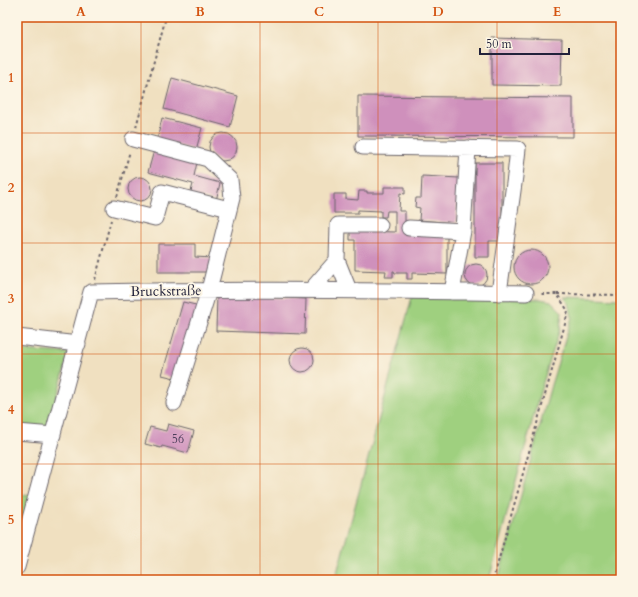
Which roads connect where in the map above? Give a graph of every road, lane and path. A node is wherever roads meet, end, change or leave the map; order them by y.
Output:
1 (166, 17) edge
2 (133, 139) junction
3 (363, 147) dead end
4 (468, 148) junction
5 (114, 208) junction
6 (229, 209) junction
7 (380, 225) dead end
8 (409, 228) dead end
9 (463, 231) junction
10 (337, 260) junction
11 (209, 290) junction
12 (311, 290) junction
13 (349, 290) junction
14 (91, 292) junction
15 (452, 292) junction
16 (499, 293) junction
17 (526, 293) joint
18 (557, 294) junction
19 (621, 295) edge
20 (17, 338) edge
21 (78, 344) junction
22 (174, 403) dead end
23 (17, 432) edge
24 (53, 435) junction
25 (17, 567) edge
26 (493, 580) edge

1 - 2 path
2 - 5 path
2 - 6 street
3 - 4 street
4 - 9 street
4 - 16 street
5 - 6 street
5 - 14 path
6 - 11 street
7 - 10 street
8 - 9 street
9 - 15 street
10 - 12 street
10 - 13 street
11 - 12 street, Bruckstraße
11 - 14 street, Bruckstraße
11 - 22 street
12 - 13 street, Bruckstraße
13 - 15 street, Bruckstraße
14 - 21 street
15 - 16 street, Bruckstraße
16 - 17 street, Bruckstraße
17 - 18 path
18 - 19 path
18 - 26 path
20 - 21 street
21 - 24 street
23 - 24 street
24 - 25 street

